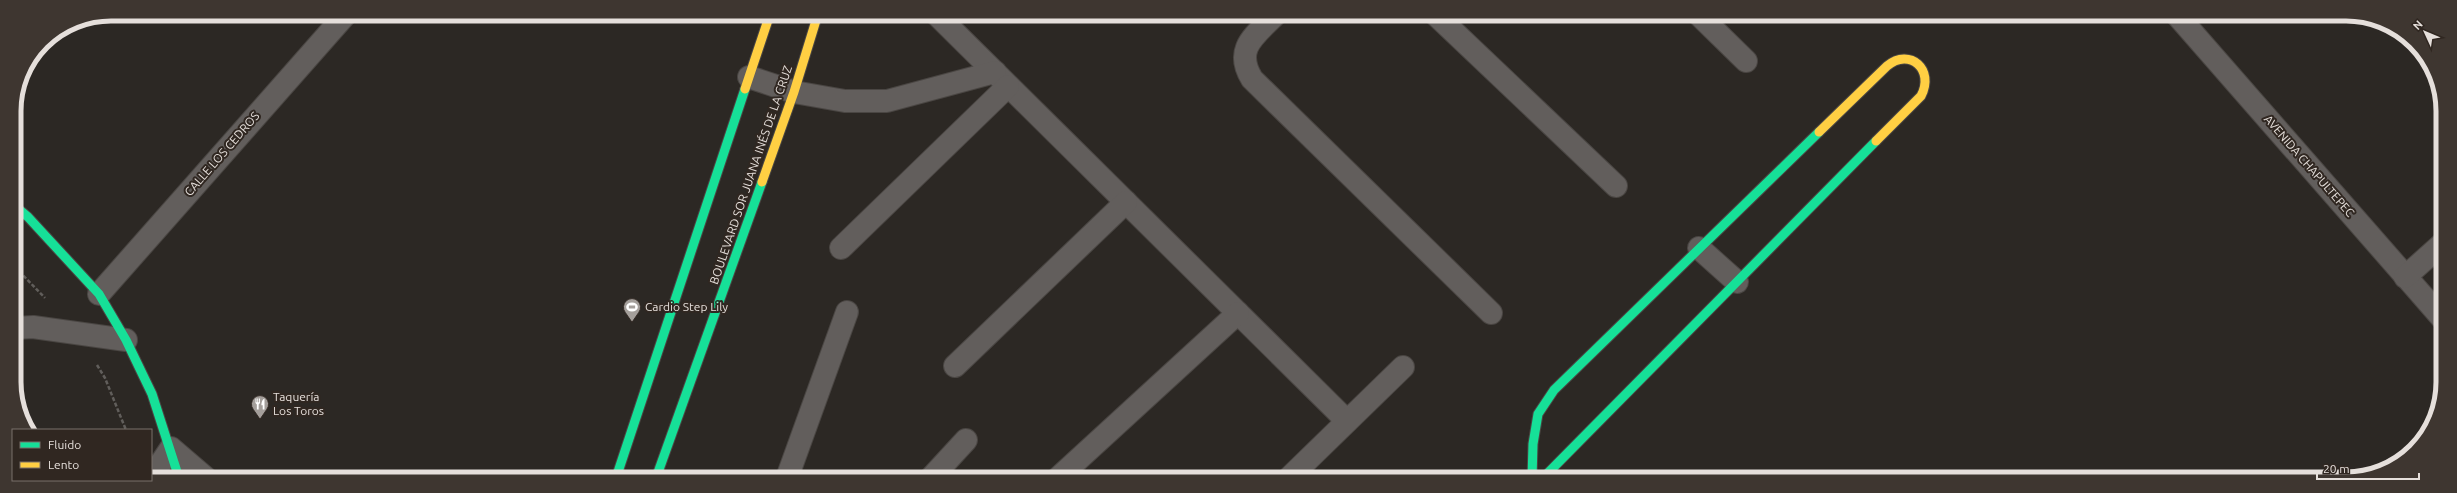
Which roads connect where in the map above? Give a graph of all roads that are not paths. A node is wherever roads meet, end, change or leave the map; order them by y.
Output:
1 (340, 21) edge
2 (768, 21) edge
3 (816, 21) edge
4 (943, 21) edge
5 (1269, 21) edge
6 (1443, 21) edge
7 (1705, 21) edge
8 (2183, 21) edge
9 (1746, 61) dead end
10 (749, 77) junction
11 (1001, 79) junction
12 (794, 92) junction
13 (1616, 186) dead end
14 (1126, 202) junction
15 (21, 211) edge
16 (841, 248) dead end
17 (1700, 248) junction
18 (2436, 249) edge
19 (2405, 277) junction
20 (1737, 282) junction
21 (98, 294) junction
22 (2436, 311) edge
23 (847, 312) dead end
24 (1238, 313) junction
25 (1491, 313) dead end
26 (21, 328) edge
27 (126, 340) junction
28 (955, 366) dead end
29 (1403, 367) dead end
30 (1347, 421) junction
31 (966, 440) dead end
32 (171, 448) junction
33 (155, 472) edge
34 (177, 472) edge
35 (199, 472) edge
36 (618, 472) edge
37 (658, 472) edge
38 (788, 472) edge
39 (937, 472) edge
40 (1065, 472) edge
41 (1295, 472) edge
42 (1532, 472) edge
43 (1549, 472) edge

1 - 21 street, CALLE LOS CEDROS
2 - 10 main road
3 - 12 main road, BOULEVARD SOR JUANA INÉS DE LA CRUZ
4 - 11 street
5 - 25 street
6 - 13 street
7 - 9 street
8 - 19 street, AVENIDA CHAPULTEPEC
10 - 12 street
10 - 36 main road
11 - 12 street
11 - 14 street
11 - 16 street
12 - 37 main road, BOULEVARD SOR JUANA INÉS DE LA CRUZ
14 - 24 street
14 - 28 street
15 - 21 main road
17 - 20 street
17 - 20 main road
17 - 42 main road
18 - 19 street
19 - 22 street, AVENIDA CHAPULTEPEC
20 - 43 main road
21 - 27 main road
23 - 38 street
24 - 30 street
24 - 40 street
26 - 27 street
27 - 32 main road
29 - 30 street
30 - 41 street
31 - 39 street
32 - 33 street
32 - 34 main road
32 - 35 street

